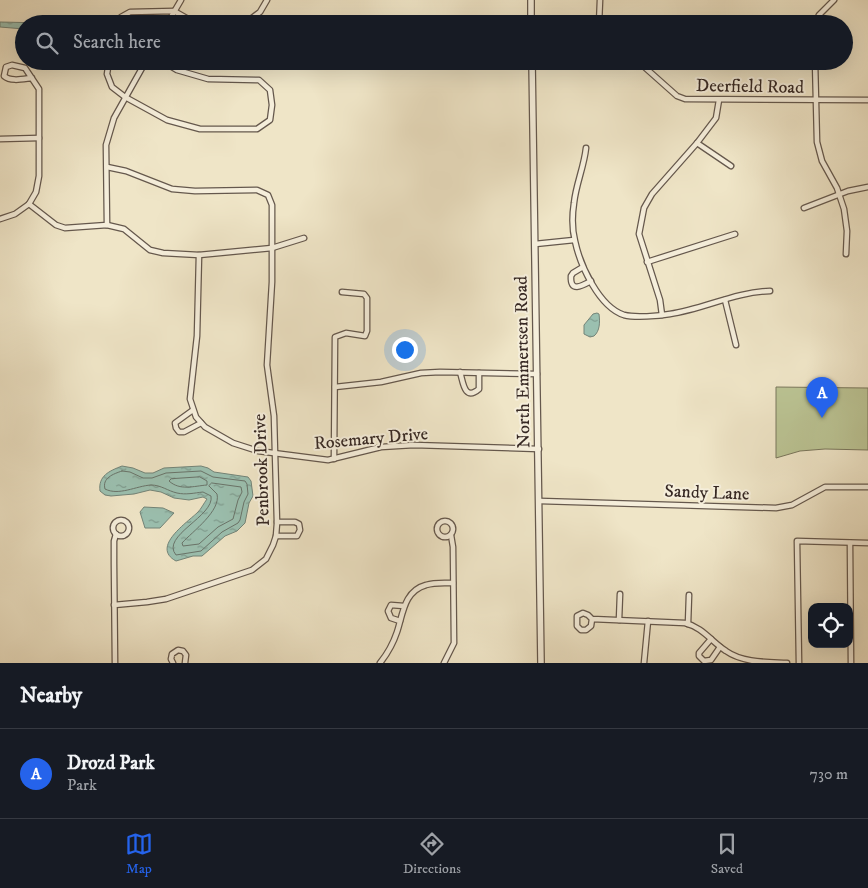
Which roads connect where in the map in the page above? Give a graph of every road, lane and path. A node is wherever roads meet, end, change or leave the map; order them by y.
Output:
1 (181, 0) edge
2 (267, 0) edge
3 (531, 0) edge
4 (600, 0) edge
5 (834, 0) edge
6 (174, 11) junction
7 (125, 15) edge
8 (172, 15) edge
9 (181, 15) edge
10 (256, 15) edge
11 (531, 15) edge
12 (599, 15) edge
13 (819, 15) edge
14 (15, 65) edge
15 (26, 70) edge
16 (108, 70) edge
17 (141, 70) edge
18 (177, 70) edge
19 (532, 70) edge
20 (648, 70) edge
21 (815, 70) edge
22 (32, 78) junction
23 (125, 97) junction
24 (719, 100) junction
25 (816, 100) junction
26 (868, 100) edge
27 (39, 138) junction
28 (0, 139) edge
29 (697, 142) junction
30 (586, 148) dead end
31 (731, 166) dead end
32 (106, 167) junction
33 (868, 187) edge
34 (839, 194) junction
35 (29, 204) junction
36 (804, 208) dead end
37 (0, 219) edge
38 (107, 225) junction
39 (735, 234) dead end
40 (304, 238) dead end
41 (574, 240) junction
42 (535, 244) junction
43 (272, 248) junction
44 (846, 254) dead end
45 (199, 255) junction
46 (647, 262) junction
47 (583, 267) junction
48 (590, 281) junction
49 (770, 291) dead end
50 (342, 292) dead end
51 (724, 300) junction
52 (662, 315) junction
53 (736, 345) dead end
54 (460, 372) junction
55 (480, 373) junction
56 (537, 374) junction
57 (335, 387) junction
58 (193, 410) junction
59 (201, 423) junction
60 (539, 449) junction
61 (275, 453) junction
62 (334, 459) junction
63 (868, 487) edge
64 (540, 501) junction
65 (277, 522) junction
66 (116, 534) dead end
67 (451, 535) dead end
68 (276, 536) junction
69 (850, 542) junction
70 (868, 543) edge
71 (453, 583) junction
72 (620, 594) dead end
73 (689, 595) dead end
74 (114, 605) junction
75 (404, 606) junction
76 (592, 619) dead end
77 (620, 620) junction
78 (400, 621) junction
79 (648, 621) junction
80 (688, 624) junction
81 (711, 639) junction
82 (720, 647) junction
83 (115, 663) edge
84 (173, 663) edge
85 (185, 663) edge
86 (380, 663) edge
87 (444, 663) edge
88 (541, 663) edge
89 (644, 663) edge
90 (787, 663) edge
91 (798, 663) edge
92 (851, 663) edge

1 - 6 street
2 - 10 street
3 - 11 street
4 - 12 street
5 - 13 street
6 - 7 street
6 - 8 street
6 - 9 street
14 - 22 street
15 - 22 street
16 - 23 street
17 - 23 street
18 - 23 street
19 - 42 street, North Emmertsen Road
20 - 24 street, Deerfield Road
21 - 25 street
22 - 27 street
23 - 32 street
24 - 25 street, Deerfield Road
24 - 29 street
25 - 26 street, Deerfield Road
25 - 34 street
27 - 28 street
27 - 35 street
29 - 31 street
29 - 46 street
30 - 41 street
32 - 38 street
32 - 43 street, Penbrook Drive
33 - 34 street
34 - 36 street
34 - 44 street
35 - 37 street
35 - 38 street
38 - 45 street
39 - 46 street
40 - 43 street
41 - 42 street
41 - 47 street
42 - 56 street, North Emmertsen Road
43 - 45 street
43 - 61 street, Penbrook Drive
45 - 58 street, Rosemary Drive
46 - 52 street
47 - 48 street
47 - 48 street
48 - 52 street
49 - 51 street
50 - 57 street
51 - 52 street
51 - 53 street
54 - 55 street
54 - 55 street
54 - 57 street
55 - 56 street
56 - 60 street, North Emmertsen Road
57 - 62 street
58 - 59 street, Rosemary Drive
58 - 59 street
59 - 61 street, Rosemary Drive
60 - 62 street, Rosemary Drive
60 - 64 street, North Emmertsen Road
61 - 62 street, Rosemary Drive
61 - 65 street, Penbrook Drive
63 - 64 street, Sandy Lane
64 - 88 street, North Emmertsen Road
65 - 68 street, Penbrook Drive
65 - 68 street
66 - 74 street
67 - 71 street
68 - 74 street, Penbrook Drive
69 - 70 street
69 - 91 street
69 - 92 street
71 - 75 street
71 - 87 street
72 - 77 street
73 - 80 street
74 - 83 street
75 - 78 street
75 - 78 street
76 - 77 street
77 - 79 street
78 - 86 street
79 - 80 street
79 - 89 street
80 - 81 street
81 - 82 street
81 - 82 street
82 - 90 street
84 - 85 street

